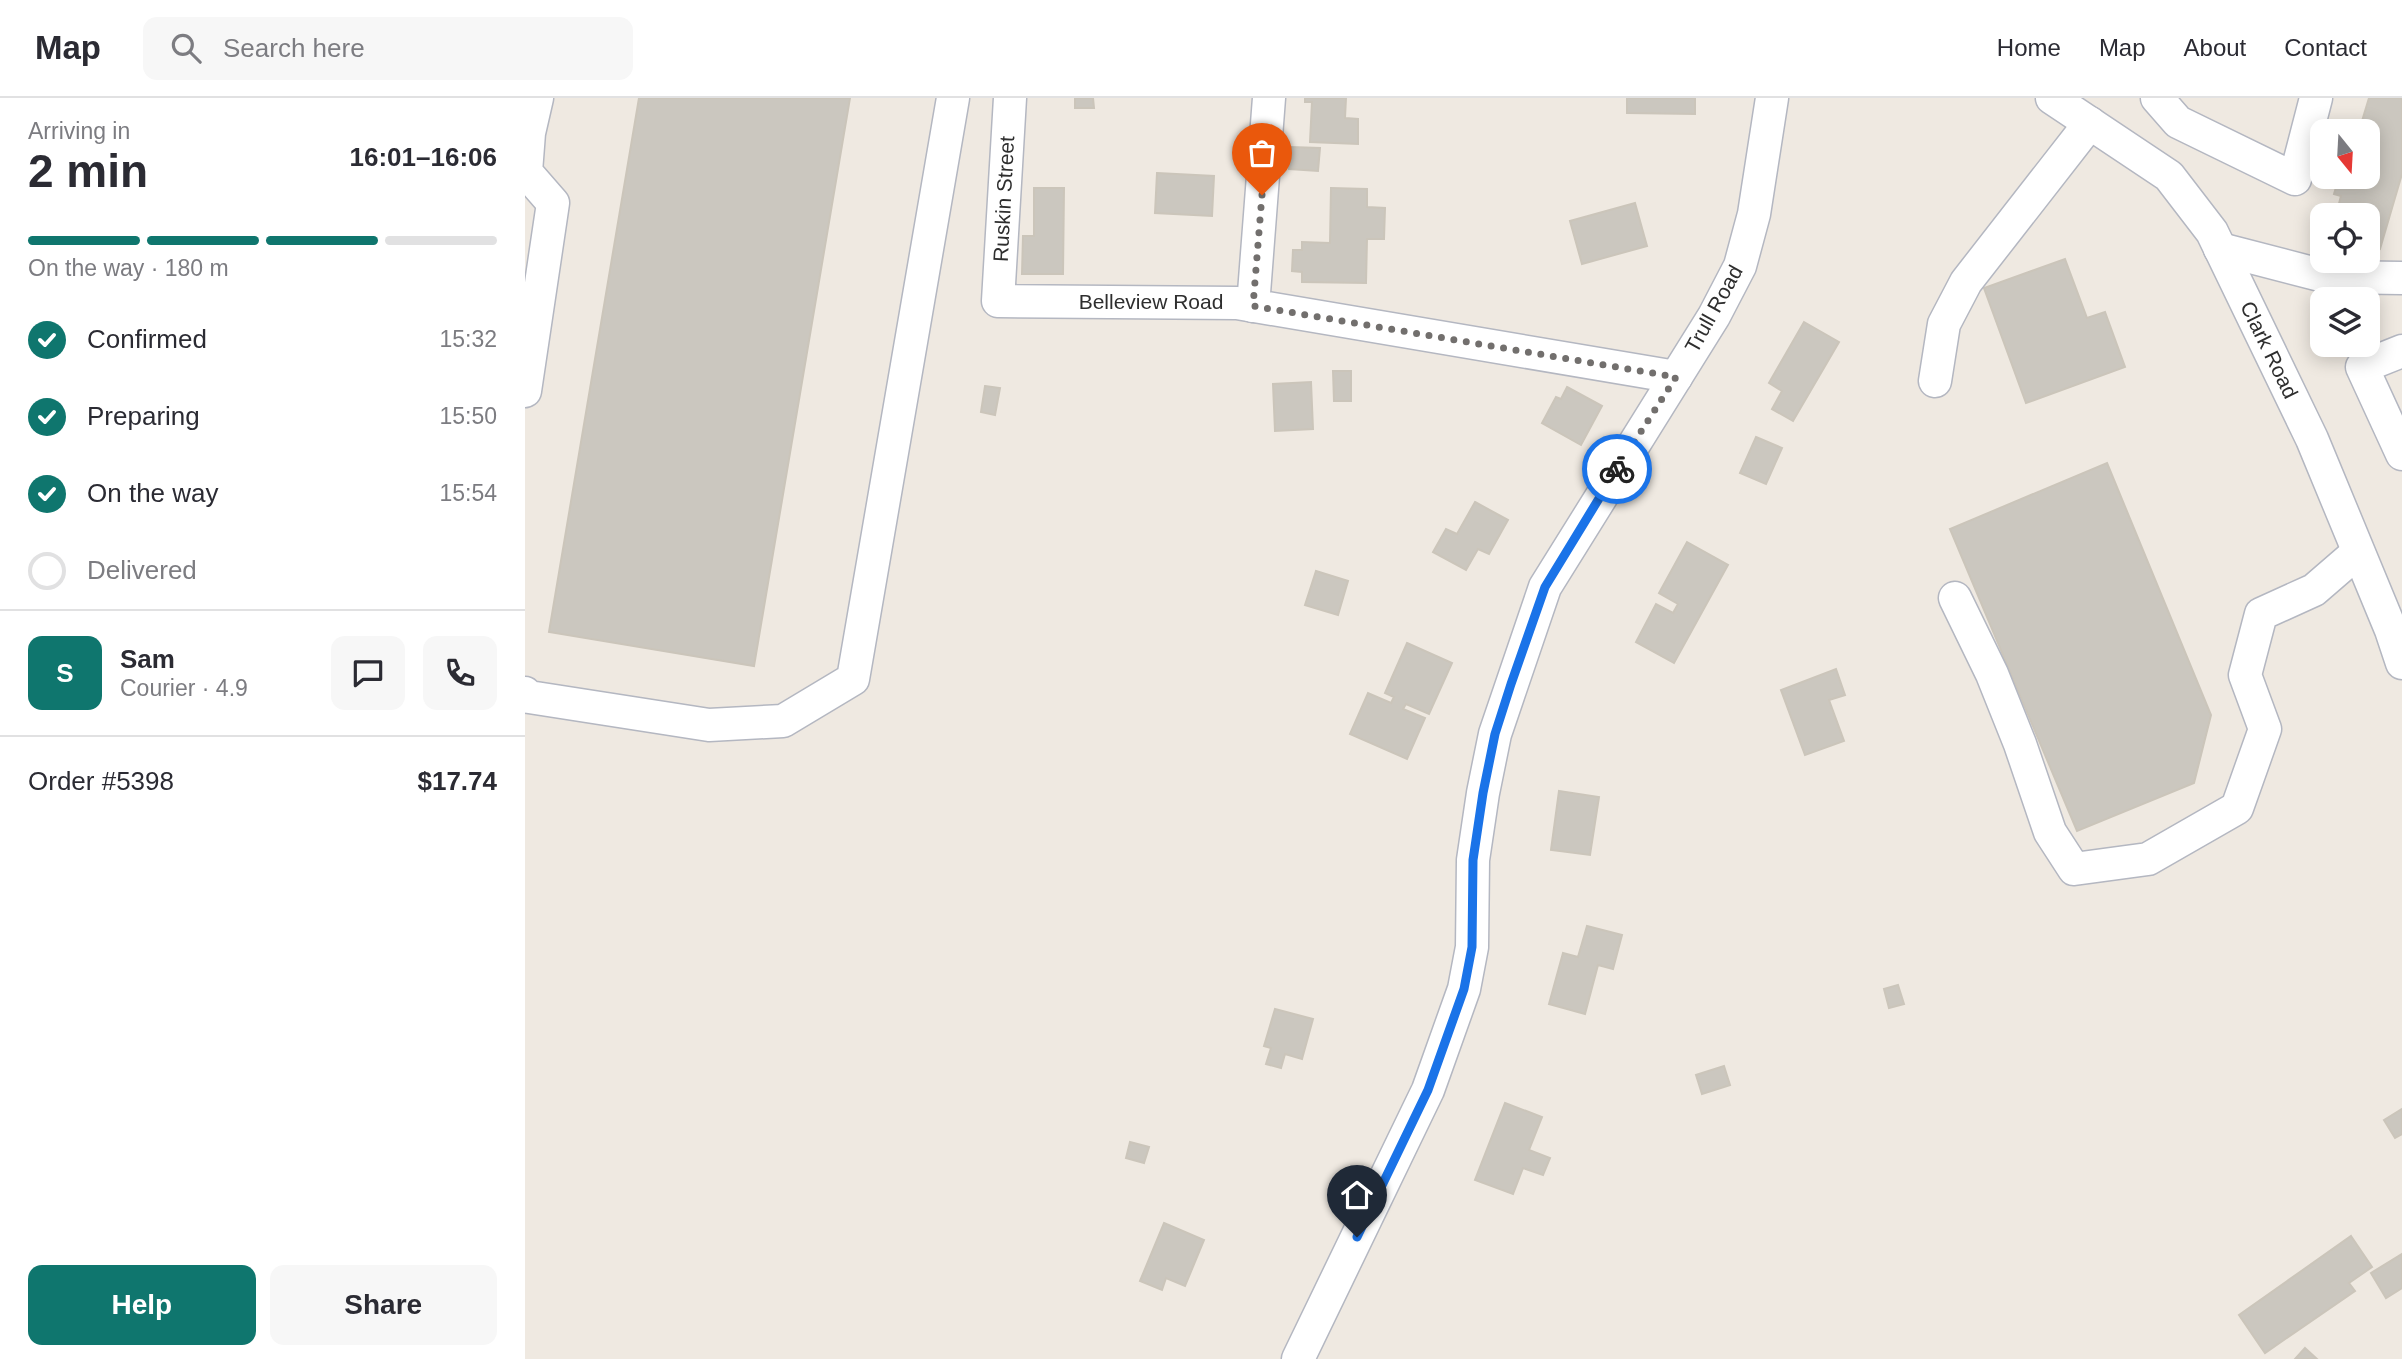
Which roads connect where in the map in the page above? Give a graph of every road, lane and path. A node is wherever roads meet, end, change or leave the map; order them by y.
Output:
1 (537, 98) edge
2 (953, 98) edge
3 (1010, 98) edge
4 (1269, 98) edge
5 (1772, 98) edge
6 (2052, 98) edge
7 (2157, 98) edge
8 (2316, 98) edge
9 (2090, 123) junction
10 (2220, 249) junction
11 (2402, 278) edge
12 (997, 301) joint
13 (1253, 306) junction
14 (2402, 351) edge
15 (1676, 377) junction
16 (1935, 381) dead end
17 (525, 391) edge
18 (2402, 454) edge
19 (2358, 552) junction
20 (2390, 595) edge
21 (1955, 598) dead end
22 (2402, 663) edge
23 (525, 693) edge
24 (1298, 1359) edge

1 - 17 street
2 - 23 street
3 - 12 street, Ruskin Street
4 - 13 street
5 - 15 street, Trull Road
6 - 9 street, Clark Road
7 - 8 street
9 - 10 street, Clark Road
9 - 16 street
10 - 11 street
10 - 19 street, Clark Road
12 - 13 street, Belleview Road
13 - 15 street, Belleview Road
14 - 18 street
15 - 24 street, Trull Road
19 - 20 street, Clark Road
19 - 21 street
20 - 22 street, Clark Road

